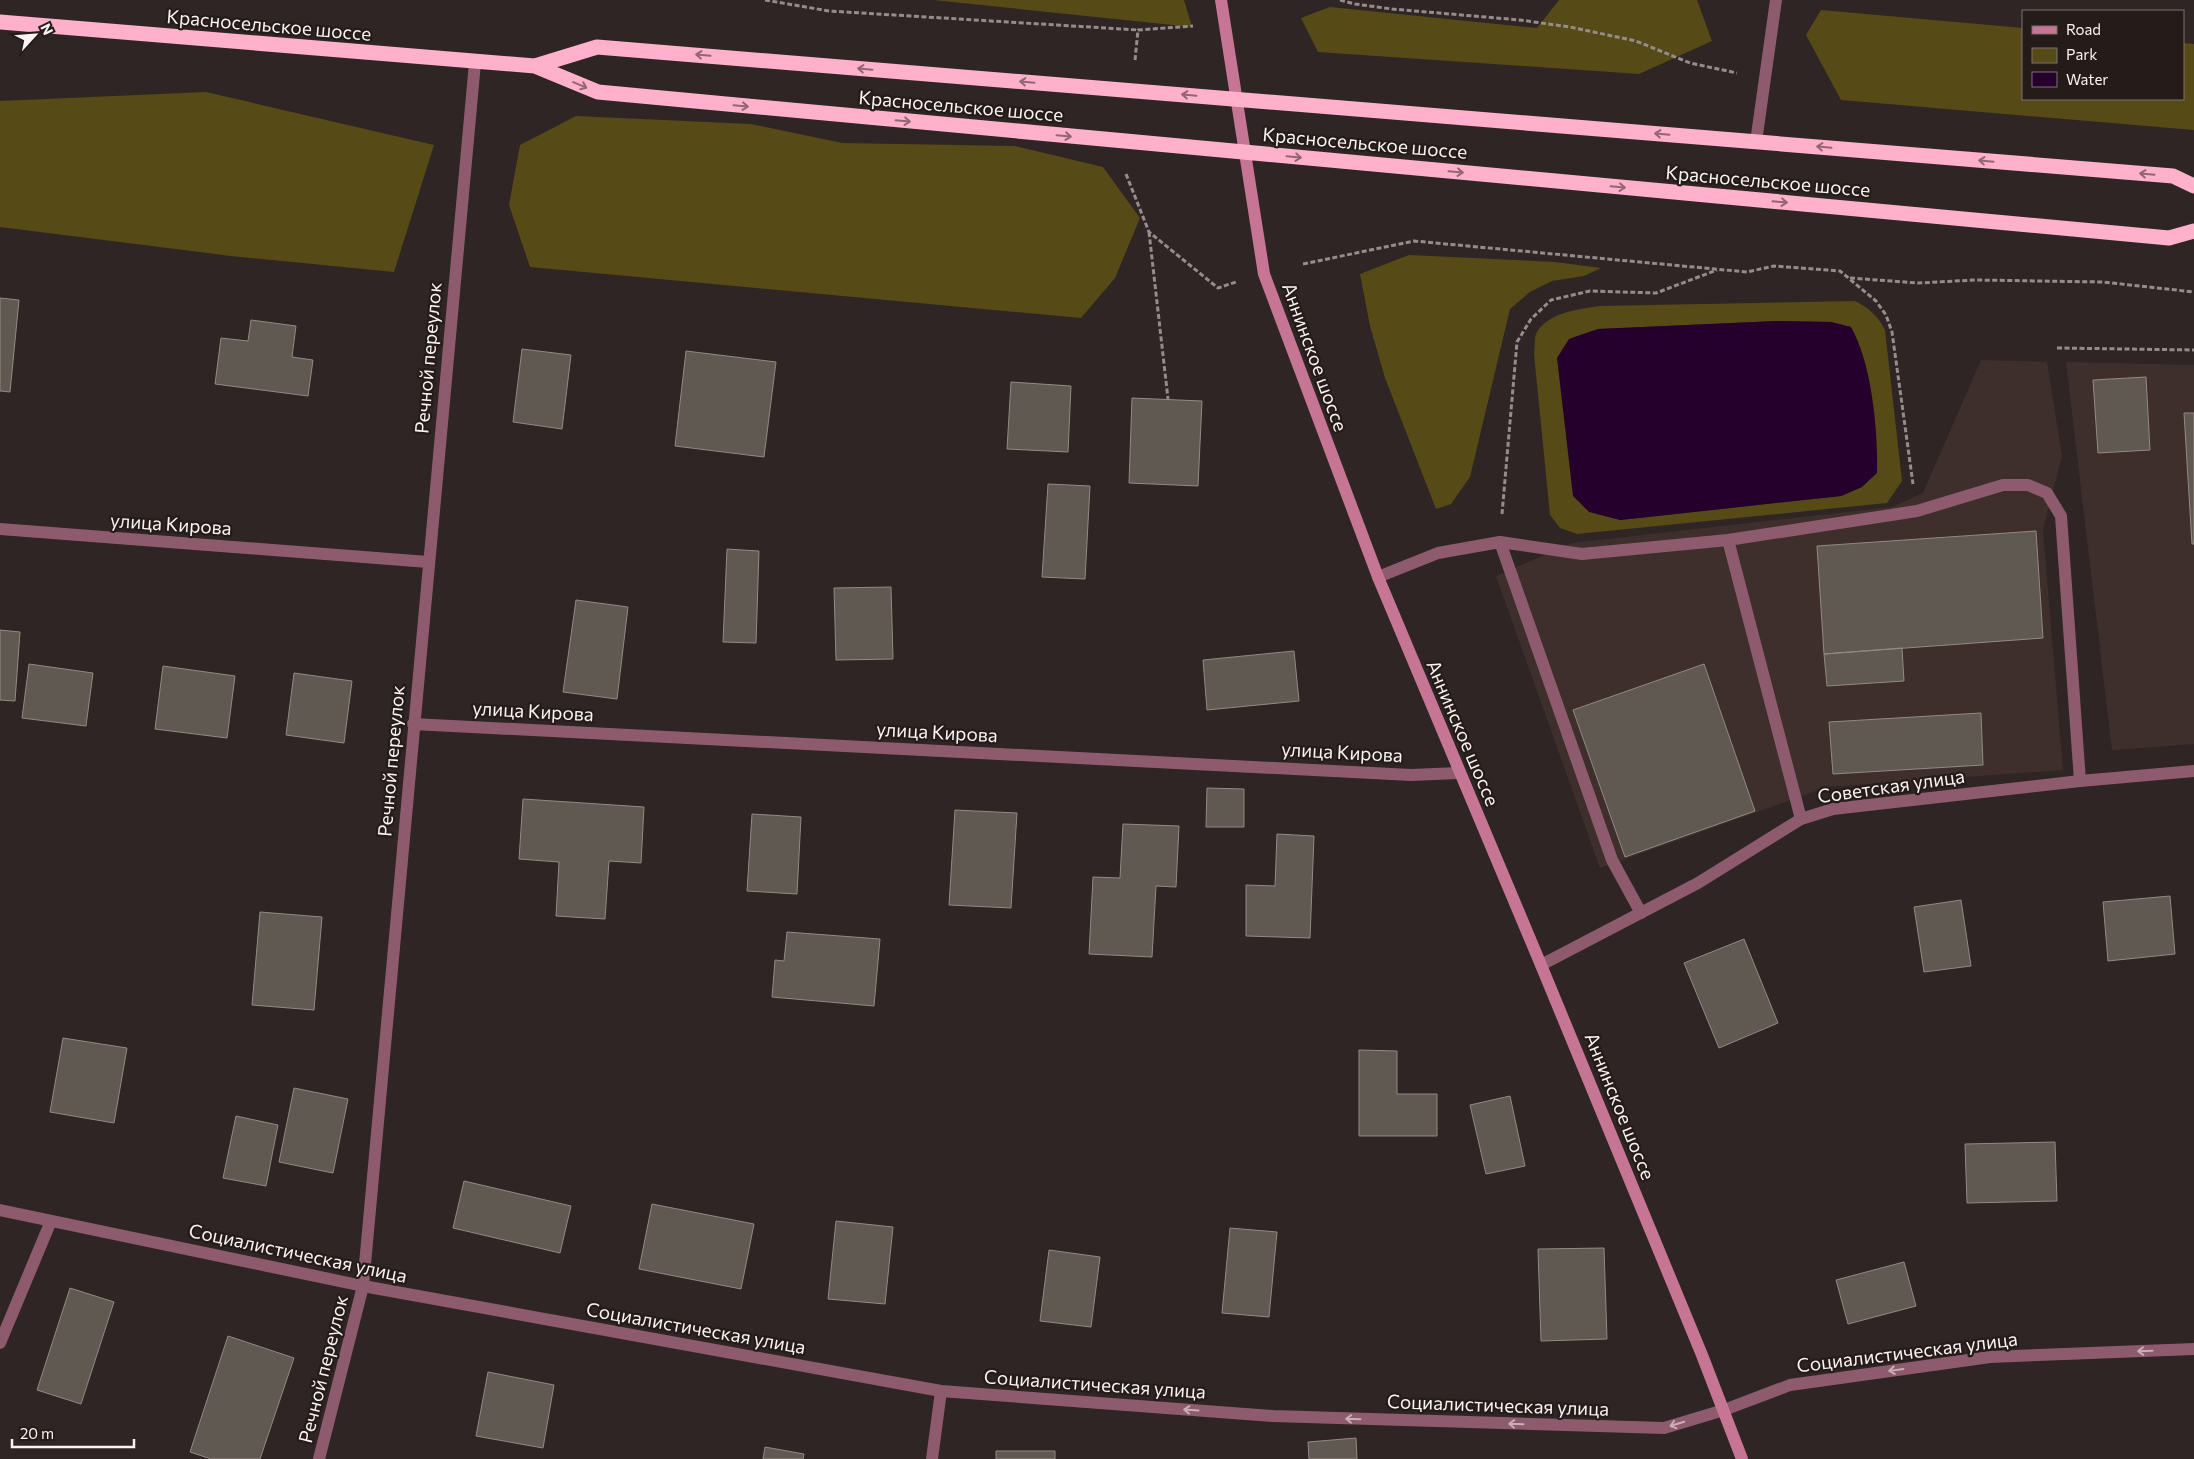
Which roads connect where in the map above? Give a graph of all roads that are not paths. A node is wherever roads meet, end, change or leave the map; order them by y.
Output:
1 (1221, 0) edge
2 (1776, 0) edge
3 (0, 22) edge
4 (475, 63) junction
5 (536, 66) junction
6 (1238, 99) junction
7 (1756, 142) junction
8 (1246, 152) junction
9 (2194, 186) edge
10 (2194, 231) edge
11 (0, 530) edge
12 (1728, 540) junction
13 (1500, 542) junction
14 (428, 562) junction
15 (1378, 577) junction
16 (413, 724) junction
17 (2194, 771) edge
18 (1459, 773) junction
19 (2080, 780) junction
20 (1801, 819) junction
21 (1641, 913) junction
22 (1541, 965) junction
23 (0, 1210) edge
24 (51, 1221) junction
25 (363, 1286) junction
26 (0, 1343) edge
27 (2194, 1349) edge
28 (941, 1391) junction
29 (1724, 1410) junction
30 (319, 1459) edge
31 (932, 1459) edge
32 (1742, 1459) edge

1 - 6 street, Аннинское шоссе
2 - 7 street
3 - 4 highway, Красносельское шоссе
4 - 5 highway, Красносельское шоссе
4 - 14 street, Речной переулок
6 -> 5 highway, Красносельское шоссе
5 -> 8 highway, Красносельское шоссе
7 -> 6 highway, Красносельское шоссе
6 - 8 street, Аннинское шоссе
9 -> 7 highway, Красносельское шоссе
8 -> 10 highway, Красносельское шоссе
8 - 15 street, Аннинское шоссе
11 - 14 street, улица Кирова
12 - 13 street
12 - 19 street
12 - 20 street
13 - 15 street
13 - 21 street
14 - 16 street, Речной переулок
15 - 18 street, Аннинское шоссе
16 - 18 street, улица Кирова
16 - 25 street, Речной переулок
17 - 19 street, Советская улица
18 - 22 street, Аннинское шоссе
19 - 20 street, Советская улица
20 - 21 street, Советская улица
21 - 22 street, Советская улица
22 - 29 street, Аннинское шоссе
23 - 24 street, Социалистическая улица
24 - 25 street, Социалистическая улица
24 - 26 street
25 - 28 street, Социалистическая улица
25 - 30 street, Речной переулок
27 -> 29 street, Социалистическая улица
29 -> 28 street, Социалистическая улица
28 - 31 street
29 - 32 street, Аннинское шоссе

